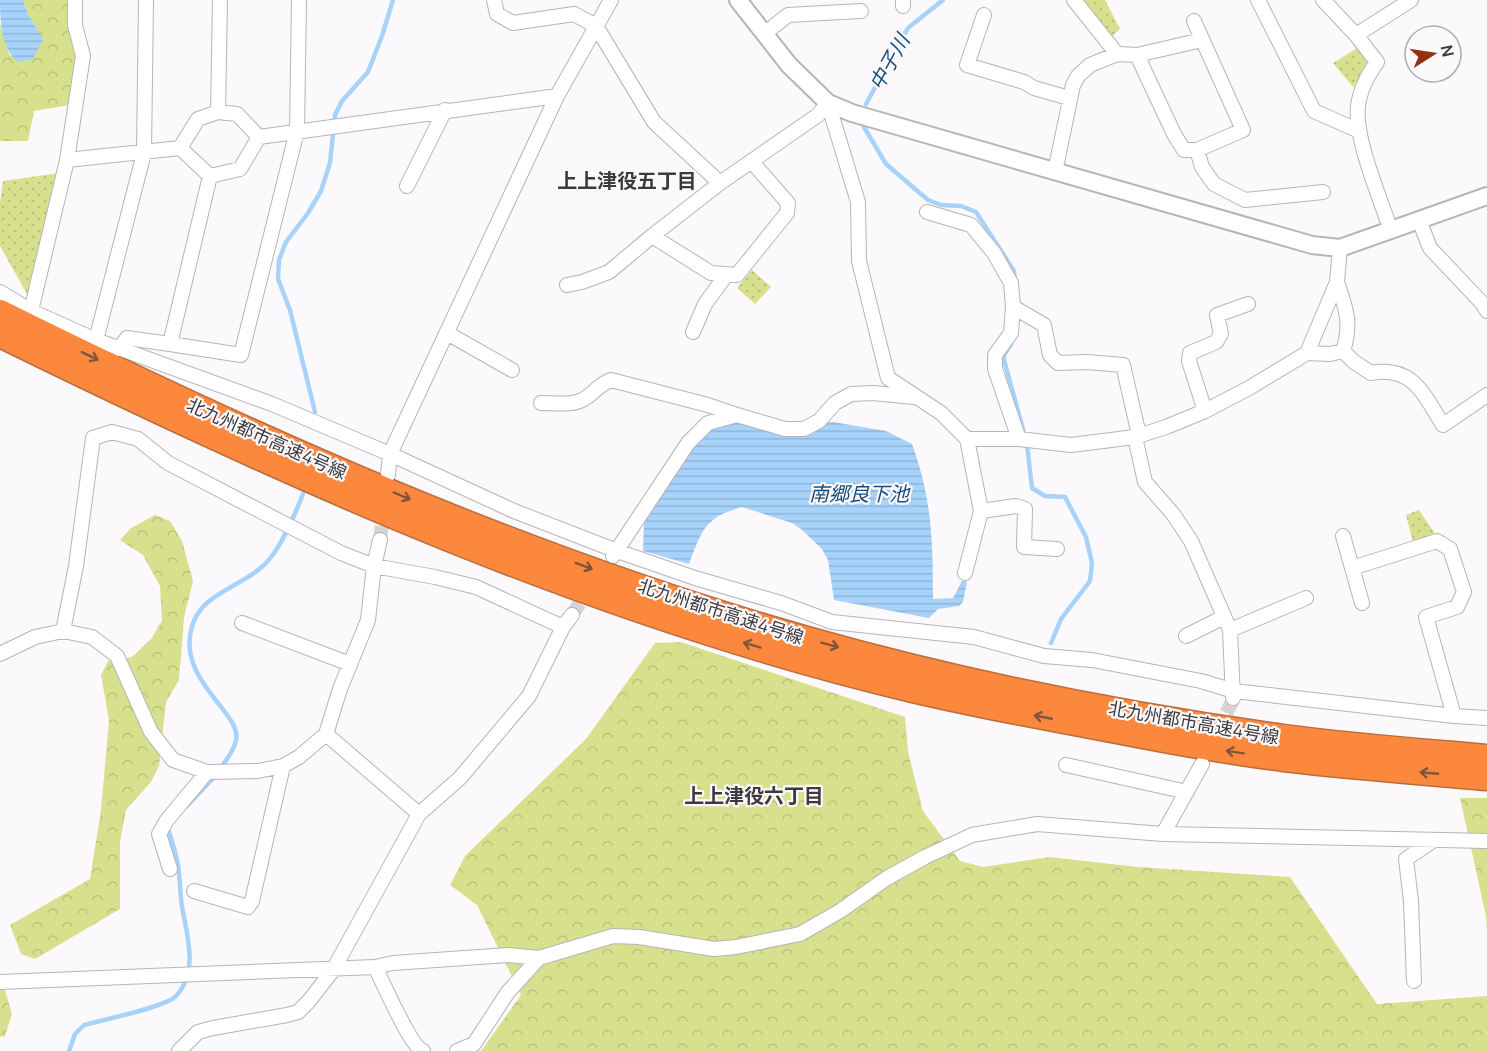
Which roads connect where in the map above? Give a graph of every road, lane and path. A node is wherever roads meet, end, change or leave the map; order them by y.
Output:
1 (75, 0) edge
2 (146, 0) edge
3 (220, 0) edge
4 (299, 0) edge
5 (494, 0) edge
6 (612, 0) edge
7 (738, 0) edge
8 (1074, 0) edge
9 (1258, 0) edge
10 (1323, 0) edge
11 (1411, 0) edge
12 (861, 11) dead end
13 (984, 15) dead end
14 (1194, 21) dead end
15 (596, 26) junction
16 (764, 34) junction
17 (1356, 35) junction
18 (1202, 40) junction
19 (1117, 54) junction
20 (1137, 55) junction
21 (557, 96) junction
22 (1069, 98) junction
23 (828, 103) junction
24 (445, 110) junction
25 (218, 112) junction
26 (1357, 130) junction
27 (297, 131) junction
28 (259, 137) junction
29 (180, 148) junction
30 (1197, 150) junction
31 (144, 153) junction
32 (67, 160) junction
33 (752, 162) junction
34 (1055, 172) junction
35 (210, 176) junction
36 (720, 183) junction
37 (407, 186) dead end
38 (1323, 192) dead end
39 (1487, 196) edge
40 (927, 212) dead end
41 (1419, 220) junction
42 (1391, 231) junction
43 (652, 236) junction
44 (1340, 248) junction
45 (727, 274) junction
46 (1337, 282) junction
47 (567, 285) dead end
48 (0, 292) edge
49 (1248, 304) dead end
50 (1013, 307) junction
51 (31, 310) junction
52 (1487, 311) edge
53 (0, 312) edge
54 (693, 332) dead end
55 (447, 333) junction
56 (0, 335) edge
57 (96, 340) junction
58 (170, 344) junction
59 (120, 349) junction
60 (1343, 351) junction
61 (1307, 353) junction
62 (512, 370) dead end
63 (1487, 395) edge
64 (919, 398) junction
65 (541, 403) dead end
66 (1205, 411) junction
67 (737, 416) junction
68 (1137, 436) junction
69 (967, 439) junction
70 (1019, 439) junction
71 (390, 454) junction
72 (388, 475) dead end
73 (981, 511) junction
74 (1343, 536) dead end
75 (380, 540) tunnel mouth
76 (1057, 549) dead end
77 (614, 554) junction
78 (374, 566) junction
79 (1352, 568) junction
80 (965, 573) dead end
81 (1306, 598) dead end
82 (1362, 603) dead end
83 (572, 615) tunnel mouth
84 (1224, 617) junction
85 (242, 623) dead end
86 (563, 627) junction
87 (1230, 630) junction
88 (63, 631) junction
89 (1186, 636) dead end
90 (0, 654) edge
91 (350, 664) junction
92 (1233, 695) junction
93 (1454, 716) junction
94 (1487, 718) edge
95 (326, 734) junction
96 (1487, 757) edge
97 (1202, 764) dead end
98 (1066, 765) dead end
99 (283, 766) junction
100 (211, 772) junction
101 (1487, 778) edge
102 (1187, 792) junction
103 (419, 814) junction
104 (1163, 834) junction
105 (1434, 840) junction
106 (1487, 841) edge
107 (170, 869) dead end
108 (194, 891) dead end
109 (539, 958) junction
110 (375, 967) junction
111 (333, 970) junction
112 (1414, 981) dead end
113 (0, 982) edge
114 (179, 1051) edge
115 (423, 1051) edge
116 (457, 1051) edge

1 - 32 street
2 - 31 street
3 - 25 street
4 - 27 street
5 - 15 street
6 - 15 street
7 - 16 street
8 - 19 street
9 - 26 street
10 - 17 street
11 - 17 street
12 - 16 street
13 - 22 street
14 - 18 street
15 - 21 street
15 - 36 street
16 - 23 street
17 - 26 street
18 - 20 street
18 - 30 street
19 - 20 street
19 - 22 street
20 - 30 street
21 - 24 street
21 - 55 street
22 - 34 street
23 - 33 street
23 - 34 street
23 - 64 street
24 - 27 street
24 - 37 street
25 - 28 street
25 - 29 street
26 - 42 street
27 - 28 street
27 - 58 street
28 - 35 street
29 - 31 street
29 - 35 street
30 - 38 street
31 - 32 street
31 - 57 street
32 - 51 street
33 - 36 street
33 - 45 street
34 - 44 street
35 - 58 street
36 - 43 street
39 - 41 street
40 - 50 street
41 - 42 street
41 - 52 street
42 - 44 street
43 - 45 street
43 - 47 street
44 - 46 street
45 - 54 street
46 - 60 street
46 - 61 street
48 - 51 street
49 - 66 street
50 - 68 street
50 - 70 street
51 - 57 street
53 -> 96 highway, 北九州都市高速4号線
55 - 62 street
55 - 71 street
101 -> 56 highway, 北九州都市高速4号線
57 - 59 street
58 - 59 street
59 - 71 street
60 - 61 street
60 - 63 street
61 - 66 street
64 - 67 street
64 - 69 street
65 - 67 street
66 - 68 street
67 - 77 street
68 - 70 street
68 - 84 street
69 - 70 street
69 - 73 street
71 - 72 street
71 - 77 street
73 - 76 street
73 - 80 street
74 - 79 street
75 - 78 street
77 - 92 street
78 - 86 street
78 - 88 street
78 - 91 street
79 - 82 street
79 - 93 street
81 - 87 street
83 - 86 street
84 - 87 street
84 - 89 street
85 - 91 street
86 - 103 street
87 - 92 street
88 - 90 street
88 - 100 street
91 - 95 street
92 - 93 street
93 - 94 street
95 - 99 street
95 - 103 street
97 - 102 street
98 - 102 street
99 - 100 street
99 - 108 street
100 - 107 street
102 - 104 street
103 - 111 street
104 - 105 street
104 - 109 street
105 - 106 street
105 - 112 street
109 - 110 street
109 - 116 street
110 - 111 street
110 - 115 street
111 - 113 street
111 - 114 street

